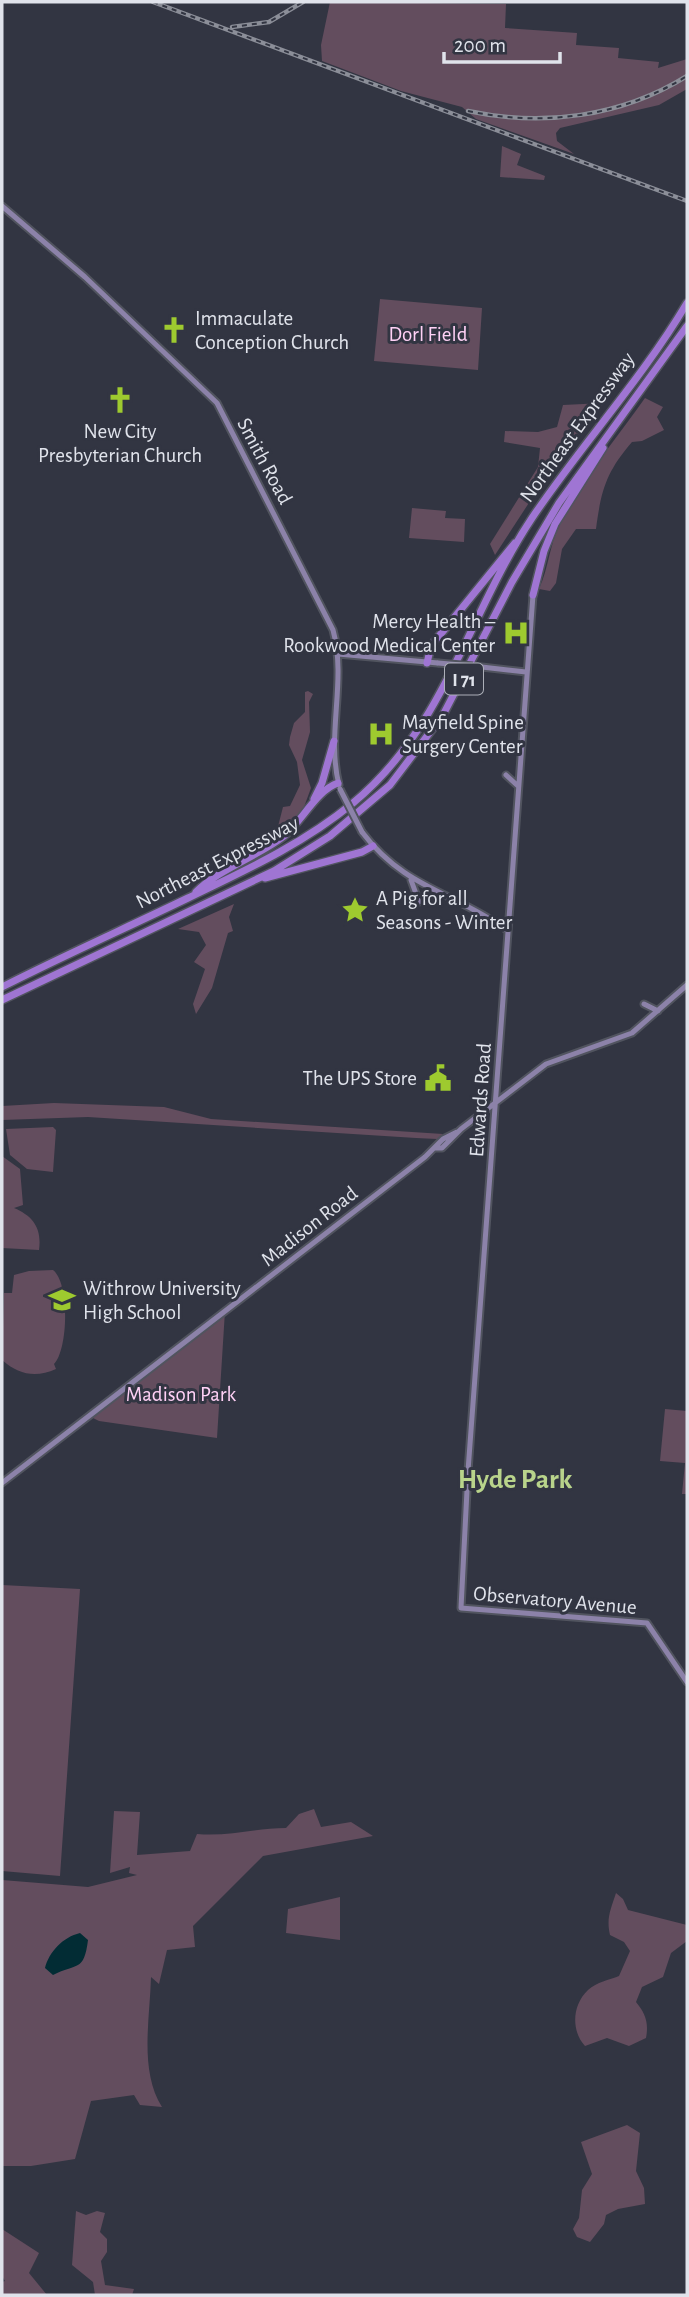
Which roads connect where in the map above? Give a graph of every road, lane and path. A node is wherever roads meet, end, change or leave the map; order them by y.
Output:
1 (2, 206) edge
2 (687, 303) edge
3 (687, 326) edge
4 (612, 432) junction
5 (518, 541) junction
6 (533, 595) joint
7 (338, 654) junction
8 (426, 663) junction
9 (526, 672) junction
10 (334, 741) junction
11 (506, 775) dead end
12 (339, 786) junction
13 (518, 786) junction
14 (306, 813) junction
15 (373, 846) junction
16 (260, 878) junction
17 (411, 880) junction
18 (192, 896) junction
19 (419, 902) dead end
20 (508, 931) junction
21 (687, 985) edge
22 (2, 987) edge
23 (3, 1001) edge
24 (644, 1004) dead end
25 (658, 1011) junction
26 (498, 1080) junction
27 (513, 1089) junction
28 (497, 1102) junction
29 (2, 1483) edge
30 (461, 1608) joint
31 (687, 1682) edge

1 - 7 main road, Smith Road
2 - 5 highway, Northeast Expressway / I 71
3 - 4 highway, Northeast Expressway / I 71
4 - 6 highway
4 - 16 highway, Northeast Expressway / I 71
5 - 8 highway
5 - 18 highway, Northeast Expressway / I 71
6 - 9 main road, Edwards Road
7 - 8 main road
7 - 10 main road, Smith Road
8 - 9 main road, bridge
9 - 13 main road, Edwards Road
10 - 12 main road, Smith Road
10 - 14 highway
11 - 13 main road
12 - 14 highway
12 - 15 main road, Smith Road, bridge
13 - 20 main road, Edwards Road
14 - 18 highway
15 - 16 highway
15 - 17 main road, Smith Road
16 - 23 highway, Northeast Expressway / I 71
17 - 19 main road
17 - 20 main road, Smith Road
18 - 22 highway, Northeast Expressway / I 71
20 - 26 main road, Edwards Road
21 - 25 main road, Madison Road
24 - 25 main road
25 - 27 main road, Madison Road
26 - 27 main road
26 - 28 main road, Edwards Road
27 - 28 main road, Madison Road
28 - 29 main road, Madison Road
28 - 30 main road, Edwards Road
30 - 31 main road, Observatory Avenue

